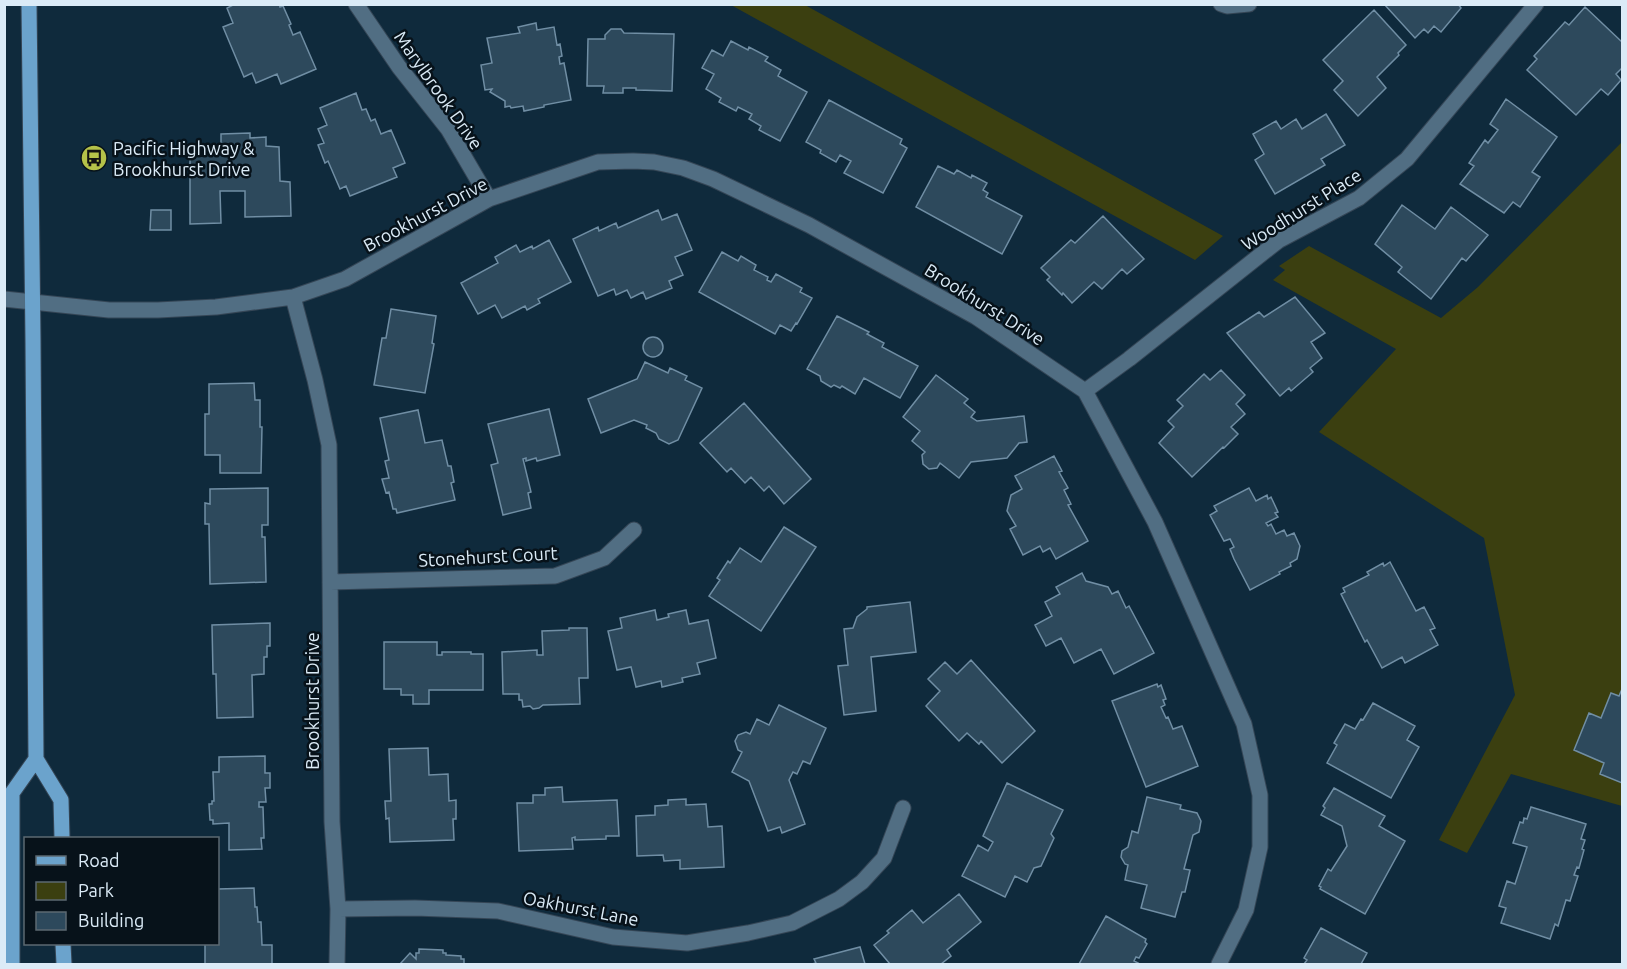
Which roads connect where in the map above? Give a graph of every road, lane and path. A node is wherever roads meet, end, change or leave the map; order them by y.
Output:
1 (29, 4) edge
2 (356, 4) edge
3 (1221, 4) edge
4 (1249, 4) edge
5 (1536, 4) edge
6 (489, 199) junction
7 (293, 297) junction
8 (4, 299) edge
9 (32, 302) junction
10 (1084, 392) junction
11 (634, 530) dead end
12 (330, 582) junction
13 (36, 759) junction
14 (903, 808) dead end
15 (62, 837) edge
16 (338, 909) junction
17 (63, 945) edge
18 (12, 964) edge
19 (64, 964) edge
20 (337, 964) edge
21 (1219, 964) edge

1 - 9 main road
2 - 6 street, Marylbrook Drive
3 - 4 street
5 - 10 street, Woodhurst Place
6 - 7 street, Brookhurst Drive
6 - 10 street, Brookhurst Drive
7 - 9 street, Brookhurst Drive
7 - 12 street, Brookhurst Drive
8 - 9 street, Brookhurst Drive
9 - 13 main road
10 - 21 street, Brookhurst Drive
11 - 12 street, Stonehurst Court
12 - 16 street, Brookhurst Drive
13 - 15 main road
13 - 18 main road
14 - 16 street, Oakhurst Lane
16 - 20 street, Brookhurst Drive
17 - 19 main road

